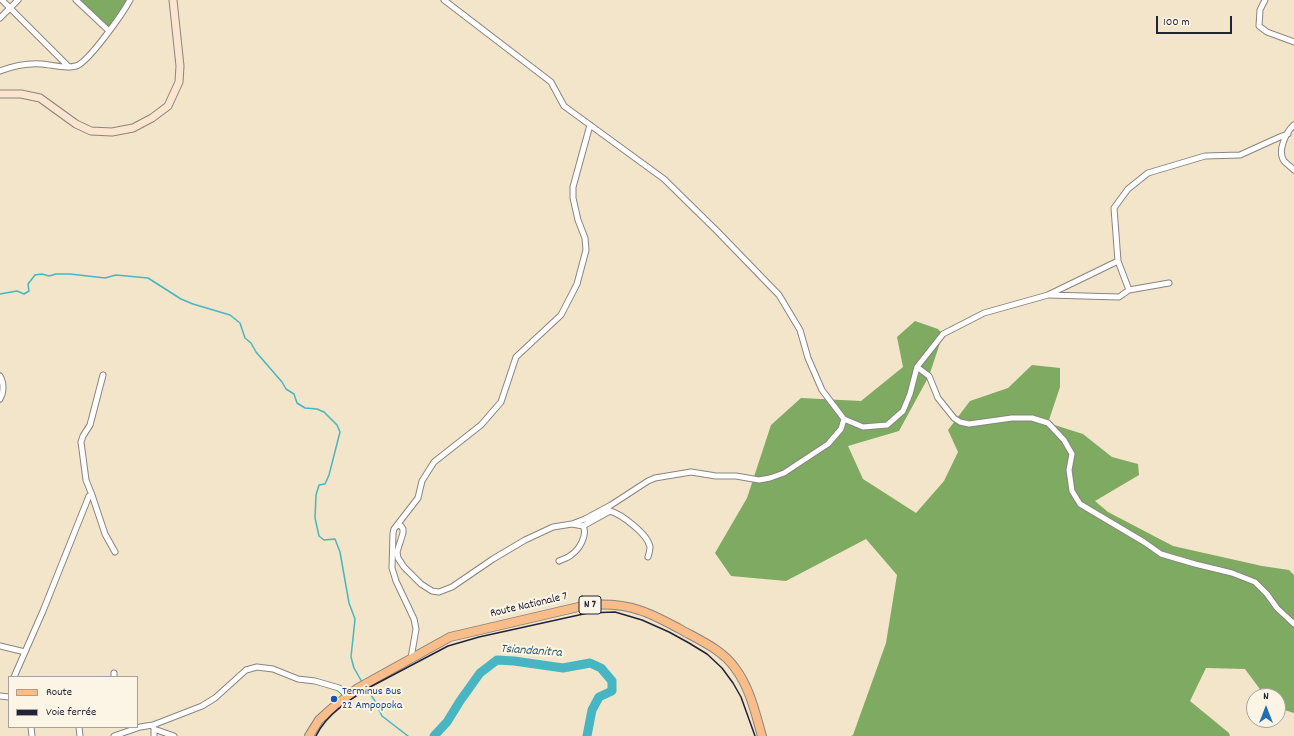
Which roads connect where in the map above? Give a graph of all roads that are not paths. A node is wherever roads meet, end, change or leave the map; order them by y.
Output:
1 (2, 0) edge
2 (18, 0) edge
3 (76, 0) edge
4 (130, 0) edge
5 (173, 0) edge
6 (444, 0) edge
7 (1265, 0) edge
8 (10, 8) junction
9 (0, 18) edge
10 (109, 31) junction
11 (1294, 42) edge
12 (69, 67) junction
13 (1, 70) edge
14 (0, 94) edge
15 (590, 125) junction
16 (1294, 125) edge
17 (1288, 134) junction
18 (1294, 170) edge
19 (1118, 261) junction
20 (1169, 283) dead end
21 (1129, 290) junction
22 (1048, 295) junction
23 (917, 367) junction
24 (103, 375) dead end
25 (0, 376) edge
26 (0, 399) edge
27 (844, 419) junction
28 (92, 495) junction
29 (572, 524) junction
30 (397, 525) junction
31 (583, 526) junction
32 (115, 552) dead end
33 (648, 556) dead end
34 (559, 561) dead end
35 (1294, 624) edge
36 (0, 646) edge
37 (25, 652) junction
38 (411, 658) junction
39 (14, 676) edge
40 (347, 695) junction
41 (139, 726) edge
42 (154, 727) junction
43 (134, 728) edge
44 (114, 736) edge
45 (154, 736) edge
46 (174, 736) edge
47 (309, 736) edge
48 (762, 736) edge

1 - 8 street
2 - 8 street
3 - 10 street
4 - 10 street
5 - 14 street
6 - 15 street
7 - 11 street
8 - 9 street
8 - 12 street
10 - 12 street
12 - 13 street
15 - 27 street
15 - 30 street
16 - 17 street
17 - 18 street
17 - 19 street
19 - 21 street
19 - 22 street
20 - 21 street
21 - 22 street
22 - 23 street
23 - 27 street
23 - 35 street
24 - 28 street
25 - 26 street
27 - 29 street
28 - 32 street
28 - 37 street
29 - 30 street
29 - 31 street
30 - 38 street
31 - 33 street
31 - 34 street
36 - 37 street
37 - 39 street
38 - 40 main road, Route Nationale 7 / N 7
38 - 48 main road, Route Nationale 7 / N 7
40 - 42 street
40 - 47 main road, N 7
41 - 42 street
42 - 45 street
42 - 46 street
43 - 44 street

